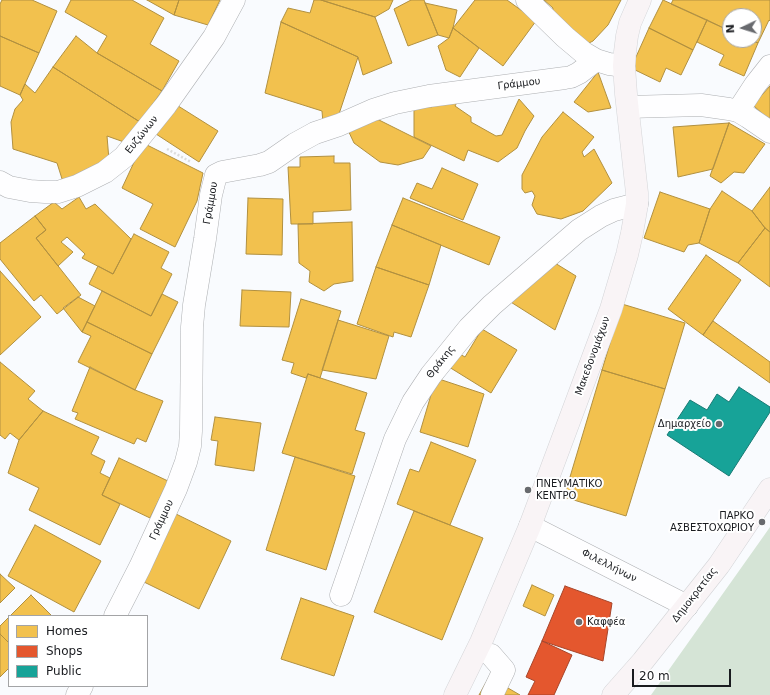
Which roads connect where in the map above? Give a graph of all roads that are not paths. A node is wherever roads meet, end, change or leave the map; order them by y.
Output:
1 (234, 0) edge
2 (527, 0) edge
3 (640, 0) edge
4 (596, 60) junction
5 (624, 66) junction
6 (770, 66) edge
7 (628, 107) junction
8 (738, 111) junction
9 (770, 132) edge
10 (0, 182) edge
11 (637, 204) junction
12 (770, 489) edge
13 (530, 526) junction
14 (341, 595) dead end
15 (688, 606) junction
16 (116, 615) edge
17 (491, 655) dead end
18 (455, 695) edge
19 (492, 695) edge
20 (613, 695) edge

1 - 10 street, Ευζώνων
2 - 4 street
3 - 5 main road, Μακεδονομάχων
4 - 5 street
4 - 16 street, Γράμμου
5 - 7 main road, Μακεδονομάχων
6 - 8 street
7 - 8 street
7 - 11 main road, Μακεδονομάχων
8 - 9 street
11 - 13 main road, Μακεδονομάχων
11 - 14 street, Θράκης
12 - 15 main road, Δημοκρατίας
13 - 15 street, Φιλελλήνων
13 - 18 main road, Μακεδονομάχων
15 - 20 main road, Δημοκρατίας
17 - 19 street

